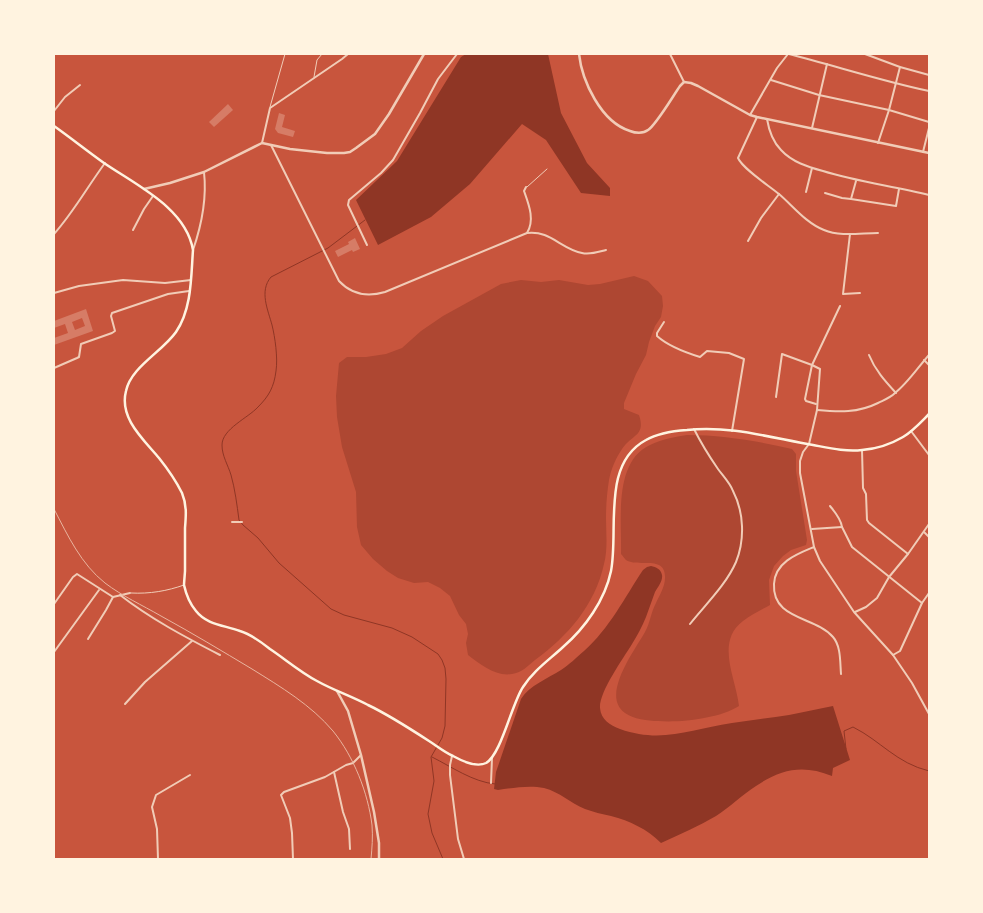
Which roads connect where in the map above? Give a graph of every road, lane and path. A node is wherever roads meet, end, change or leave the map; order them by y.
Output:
1 (285, 54) edge
2 (322, 54) edge
3 (348, 54) edge
4 (424, 54) edge
5 (457, 54) edge
6 (579, 54) edge
7 (670, 54) edge
8 (788, 54) edge
9 (865, 54) edge
10 (827, 64) junction
11 (900, 67) junction
12 (929, 74) edge
13 (314, 78) junction
14 (771, 80) junction
15 (684, 82) junction
16 (895, 83) junction
17 (80, 85) dead end
18 (929, 91) edge
19 (820, 95) junction
20 (270, 108) junction
21 (889, 110) junction
22 (54, 111) edge
23 (750, 115) junction
24 (757, 117) junction
25 (768, 119) junction
26 (929, 122) edge
27 (54, 126) edge
28 (812, 128) junction
29 (929, 128) edge
30 (262, 143) junction
31 (878, 143) junction
32 (270, 145) junction
33 (924, 152) junction
34 (929, 153) edge
35 (105, 163) junction
36 (812, 168) junction
37 (547, 169) dead end
38 (204, 172) junction
39 (856, 180) junction
40 (526, 187) joint
41 (144, 189) junction
42 (899, 189) junction
43 (806, 192) dead end
44 (825, 193) dead end
45 (779, 194) junction
46 (929, 195) edge
47 (154, 196) junction
48 (851, 199) junction
49 (133, 230) dead end
50 (527, 233) junction
51 (878, 233) dead end
52 (54, 234) edge
53 (850, 234) junction
54 (748, 241) dead end
55 (367, 245) dead end
56 (193, 250) junction
57 (606, 250) dead end
58 (191, 280) junction
59 (190, 291) junction
60 (54, 293) edge
61 (860, 293) dead end
62 (840, 306) dead end
63 (664, 322) dead end
64 (869, 355) dead end
65 (929, 355) edge
66 (924, 360) junction
67 (929, 364) edge
68 (812, 365) junction
69 (54, 368) edge
70 (896, 393) junction
71 (776, 397) dead end
72 (817, 404) junction
73 (817, 410) junction
74 (929, 414) edge
75 (694, 429) junction
76 (732, 431) junction
77 (911, 432) junction
78 (809, 444) junction
79 (862, 450) junction
80 (929, 455) edge
81 (830, 506) dead end
82 (232, 522) dead end
83 (242, 522) dead end
84 (929, 524) edge
85 (842, 527) junction
86 (811, 530) junction
87 (924, 532) junction
88 (929, 537) edge
89 (814, 547) junction
90 (908, 554) junction
91 (889, 577) junction
92 (184, 584) junction
93 (100, 589) junction
94 (130, 592) joint
95 (929, 593) edge
96 (120, 595) junction
97 (113, 597) junction
98 (922, 603) junction
99 (54, 604) edge
100 (854, 612) junction
101 (690, 624) dead end
102 (88, 639) dead end
103 (192, 641) junction
104 (54, 652) edge
105 (220, 655) dead end
106 (893, 655) junction
107 (841, 674) dead end
108 (337, 691) junction
109 (125, 704) dead end
110 (929, 714) edge
111 (361, 755) junction
112 (452, 756) junction
113 (492, 758) junction
114 (334, 772) junction
115 (190, 775) dead end
116 (491, 784) dead end
117 (350, 849) dead end
118 (158, 859) edge
119 (293, 859) edge
120 (379, 859) edge
121 (464, 859) edge

1 - 20 lane
2 - 13 lane
3 - 13 street
4 - 32 street
5 - 55 street
6 - 15 street
7 - 15 street
8 - 10 street
8 - 14 street
9 - 11 street
10 - 16 street
10 - 19 street
11 - 12 street
11 - 16 street
13 - 20 street
14 - 19 street
14 - 23 street
15 - 23 street
16 - 18 street
16 - 21 street
17 - 22 street
19 - 21 street
19 - 28 street
20 - 30 street
21 - 26 street
21 - 31 street
23 - 24 street
24 - 25 street
24 - 45 street
25 - 28 street
25 - 36 street
27 - 35 main road
28 - 31 street
29 - 33 street
30 - 32 street
30 - 38 street
31 - 33 street
32 - 50 street
33 - 34 street
35 - 41 main road
35 - 52 street
36 - 39 street
36 - 43 street
37 - 40 lane
38 - 41 street
38 - 56 street
39 - 42 street
39 - 48 street
40 - 50 street
41 - 47 main road
42 - 46 street
42 - 48 street
44 - 48 street
45 - 53 street
45 - 54 street
47 - 49 street
47 - 56 main road
50 - 57 street
51 - 53 street
53 - 61 street
56 - 58 main road
58 - 59 main road
58 - 60 street
59 - 69 street
59 - 92 main road
62 - 68 street
63 - 76 street
64 - 70 street
65 - 66 street
66 - 67 street
66 - 70 street
68 - 71 street
68 - 72 street
68 - 72 street
70 - 73 street
72 - 73 street
73 - 78 street
74 - 77 main road
75 - 76 main road
75 - 101 street
75 - 113 main road
76 - 78 main road
77 - 79 main road
77 - 80 street
78 - 79 main road
78 - 86 street
79 - 90 street
81 - 85 street
82 - 83 street
84 - 87 street
85 - 86 street
85 - 91 street
86 - 89 street
87 - 88 street
87 - 90 street
89 - 100 street
89 - 107 street
90 - 91 street
91 - 98 street
91 - 100 street
92 - 94 lane
92 - 108 main road
93 - 97 street
93 - 99 street
93 - 104 street
94 - 96 street
95 - 98 street
96 - 97 street
96 - 103 street
97 - 102 street
98 - 106 street
100 - 106 street
103 - 105 street
103 - 109 street
106 - 110 street
108 - 111 street
108 - 112 main road
111 - 114 street
111 - 120 street
112 - 113 main road
112 - 121 street
113 - 116 street
114 - 117 street
114 - 119 street
115 - 118 street

